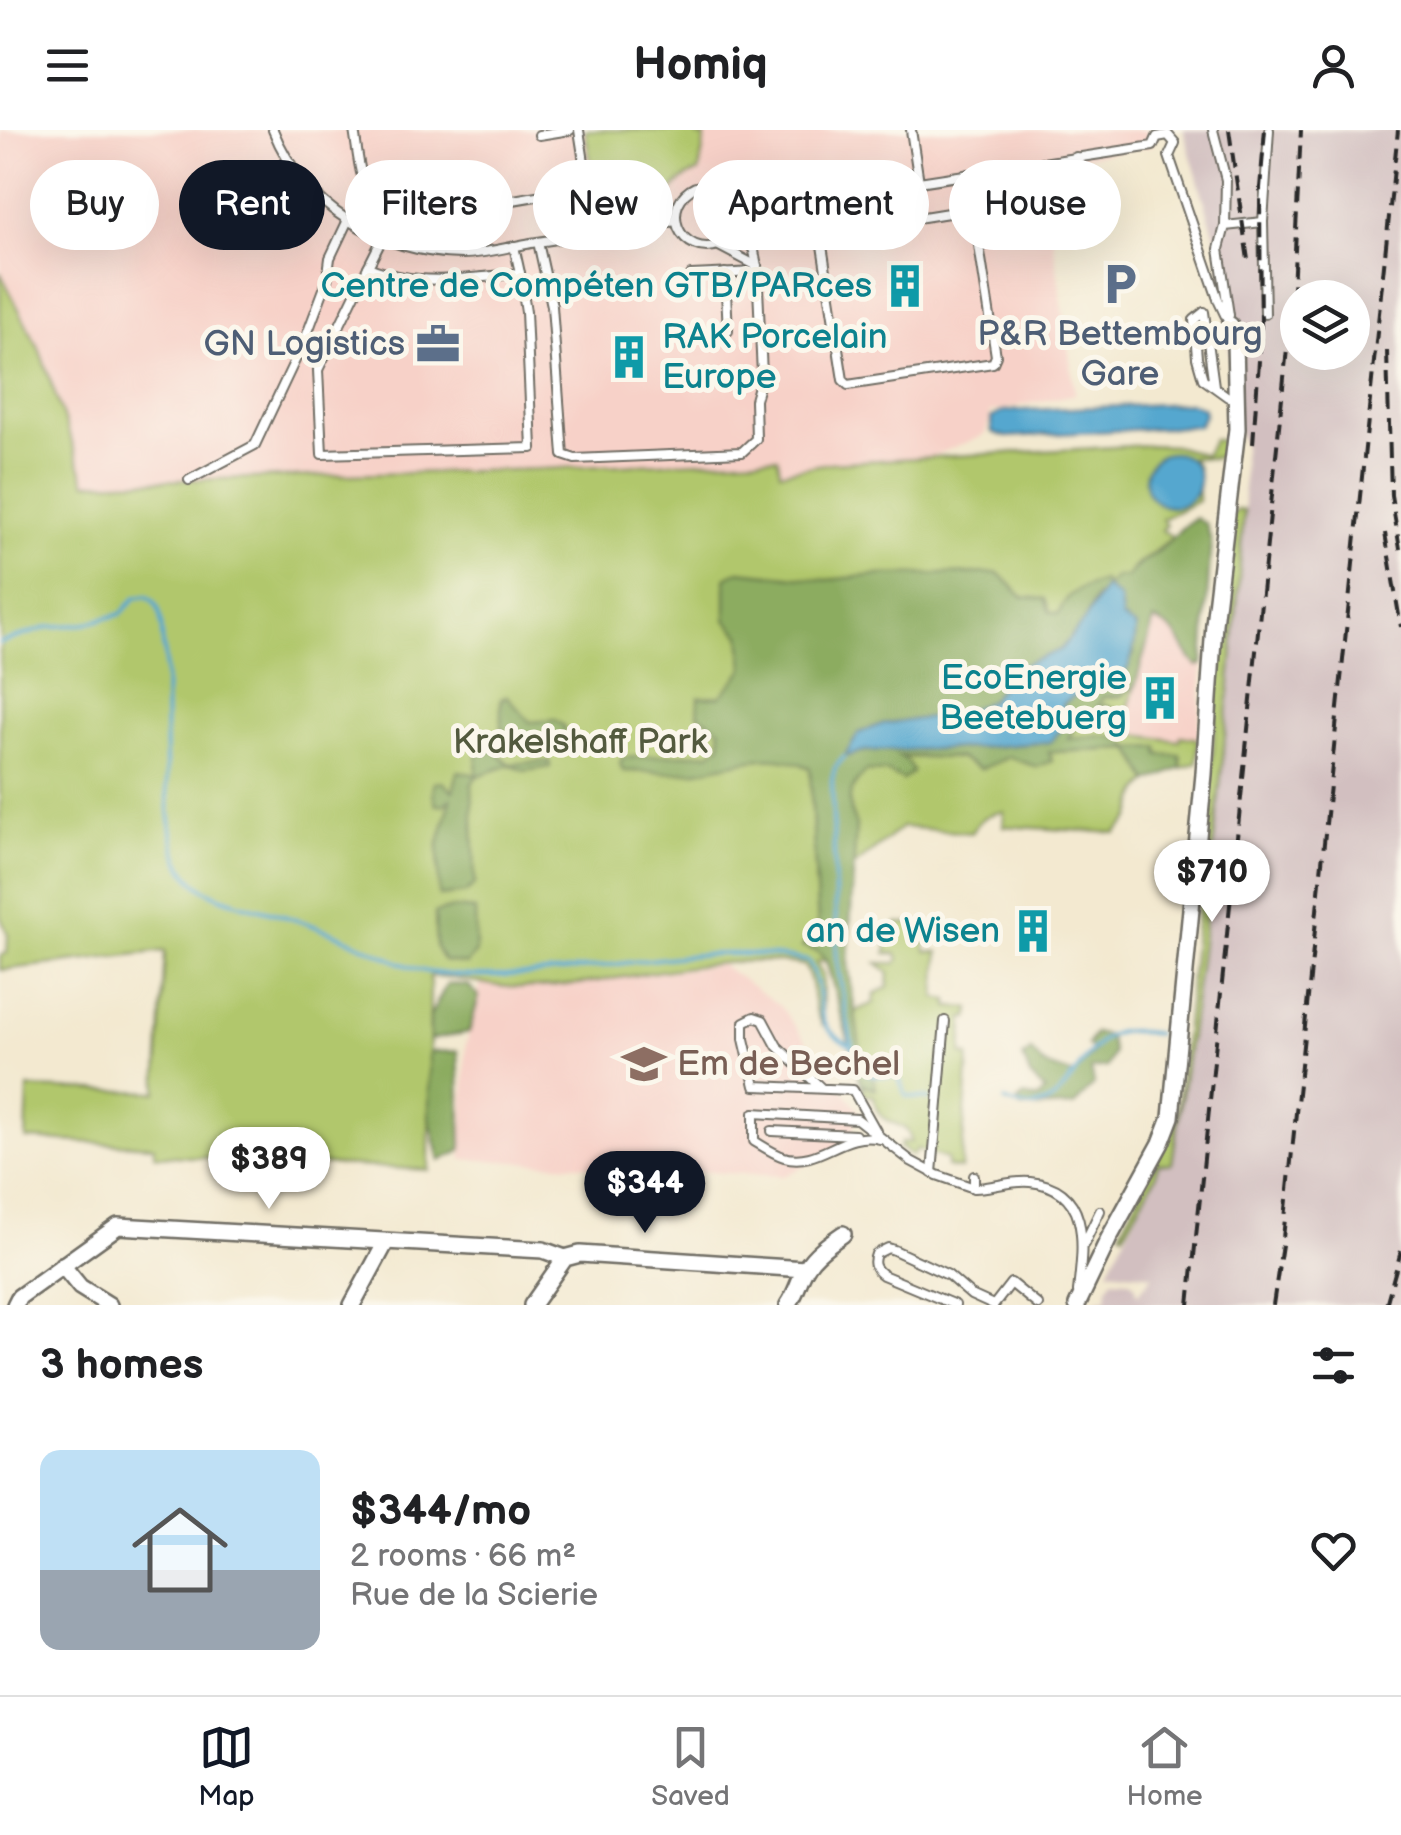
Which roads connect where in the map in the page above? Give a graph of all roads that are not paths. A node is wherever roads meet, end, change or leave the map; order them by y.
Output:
1 (273, 130) edge
2 (354, 130) edge
3 (570, 130) edge
4 (579, 130) edge
5 (910, 130) edge
6 (1213, 130) edge
7 (1268, 130) edge
8 (539, 135) dead end
9 (1153, 146) junction
10 (1169, 156) junction
11 (1076, 157) junction
12 (584, 160) edge
13 (915, 160) edge
14 (1057, 160) edge
15 (1077, 160) edge
16 (693, 190) edge
17 (533, 196) edge
18 (973, 209) joint
19 (345, 220) edge
20 (673, 221) edge
21 (676, 221) junction
22 (1263, 222) junction
23 (345, 226) edge
24 (1225, 226) junction
25 (693, 242) edge
26 (533, 243) edge
27 (514, 246) joint
28 (376, 250) edge
29 (421, 250) edge
30 (489, 250) edge
31 (540, 250) edge
32 (725, 250) edge
33 (753, 250) edge
34 (368, 267) junction
35 (757, 269) junction
36 (520, 273) junction
37 (725, 273) junction
38 (691, 275) dead end
39 (1219, 302) junction
40 (1265, 314) dead end
41 (1230, 325) junction
42 (728, 331) dead end
43 (1238, 396) junction
44 (190, 480) dead end
45 (945, 1021) dead end
46 (821, 1088) junction
47 (772, 1131) dead end
48 (864, 1136) junction
49 (880, 1139) junction
50 (932, 1173) junction
51 (974, 1176) dead end
52 (974, 1188) junction
53 (1100, 1211) dead end
54 (842, 1234) dead end
55 (386, 1242) junction
56 (1084, 1244) junction
57 (565, 1258) junction
58 (62, 1265) junction
59 (805, 1268) junction
60 (15, 1305) edge
61 (108, 1305) edge
62 (352, 1305) edge
63 (532, 1305) edge
64 (788, 1305) edge
65 (955, 1305) edge
66 (994, 1305) edge
67 (1038, 1305) edge
68 (1077, 1305) edge

1 - 19 lane
2 - 17 lane
3 - 8 lane
4 - 12 lane
5 - 13 lane
6 - 24 lane
7 - 22 lane
9 - 10 lane
9 - 10 lane
9 - 11 lane
10 - 39 lane
11 - 14 lane
11 - 15 lane
16 - 21 lane
18 - 18 lane
20 - 21 lane
21 - 25 lane
22 - 24 lane
22 - 40 lane
23 - 44 lane
24 - 41 lane
26 - 27 lane
27 - 36 lane
28 - 34 lane
29 - 30 lane
31 - 35 lane
32 - 35 lane
33 - 35 lane
34 - 36 lane
34 - 36 lane
35 - 37 lane
37 - 38 lane
37 - 42 lane
39 - 41 lane
39 - 43 lane
41 - 43 street
43 - 68 street
45 - 50 lane
46 - 46 lane
46 - 49 lane
47 - 48 lane
48 - 49 lane
48 - 49 lane
49 - 50 lane
50 - 52 lane
51 - 52 lane
52 - 56 lane
53 - 56 lane
54 - 59 street
55 - 57 street
55 - 58 street
55 - 62 street
56 - 68 lane
57 - 59 street
57 - 63 street
58 - 60 street
58 - 61 street
59 - 64 street
65 - 66 lane
66 - 67 lane

